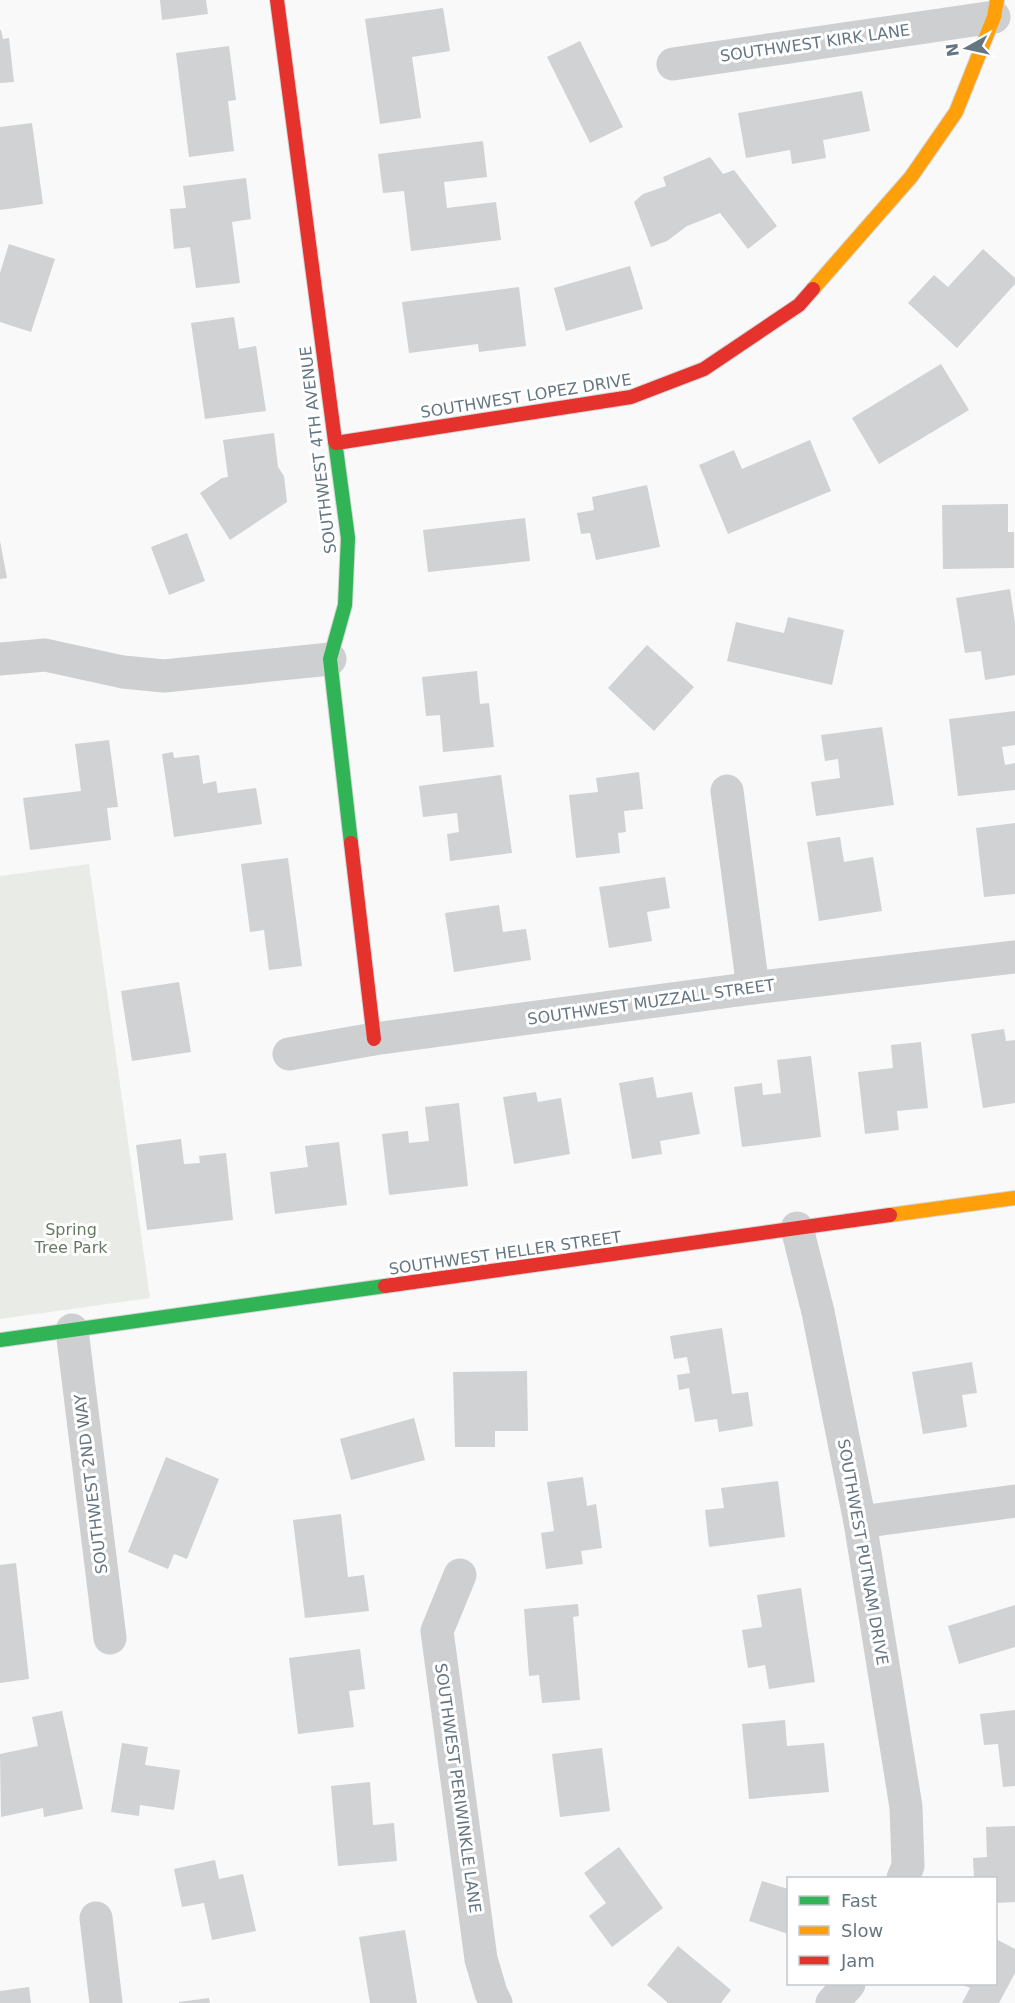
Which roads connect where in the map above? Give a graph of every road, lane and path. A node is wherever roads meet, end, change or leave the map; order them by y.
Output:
1 (277, 0) edge
2 (995, 9) edge
3 (673, 64) dead end
4 (336, 443) junction
5 (0, 659) edge
6 (330, 659) junction
7 (727, 791) dead end
8 (1015, 957) edge
9 (753, 988) junction
10 (374, 1039) junction
11 (289, 1054) dead end
12 (1015, 1198) edge
13 (797, 1228) junction
14 (72, 1330) junction
15 (0, 1340) edge
16 (1015, 1501) edge
17 (860, 1522) junction
18 (460, 1575) dead end
19 (110, 1638) dead end
20 (903, 1877) edge
21 (96, 1918) dead end
22 (847, 1985) edge
23 (106, 2003) edge
24 (496, 2003) edge
25 (832, 2003) edge

1 - 4 street, SOUTHWEST 4TH AVENUE
2 - 3 street, SOUTHWEST KIRK LANE
2 - 4 street, SOUTHWEST LOPEZ DRIVE
4 - 6 street, SOUTHWEST 4TH AVENUE
5 - 6 street
6 - 10 street, SOUTHWEST 4TH AVENUE
7 - 9 street
8 - 9 street, SOUTHWEST MUZZALL STREET
9 - 10 street, SOUTHWEST MUZZALL STREET
10 - 11 street, SOUTHWEST MUZZALL STREET
12 - 13 street, SOUTHWEST HELLER STREET
13 - 14 street, SOUTHWEST HELLER STREET
13 - 17 street, SOUTHWEST PUTNAM DRIVE
14 - 15 street, SOUTHWEST HELLER STREET
14 - 19 street, SOUTHWEST 2ND WAY
16 - 17 street
17 - 20 street, SOUTHWEST PUTNAM DRIVE
18 - 24 street, SOUTHWEST PERIWINKLE LANE
21 - 23 street
22 - 25 street

